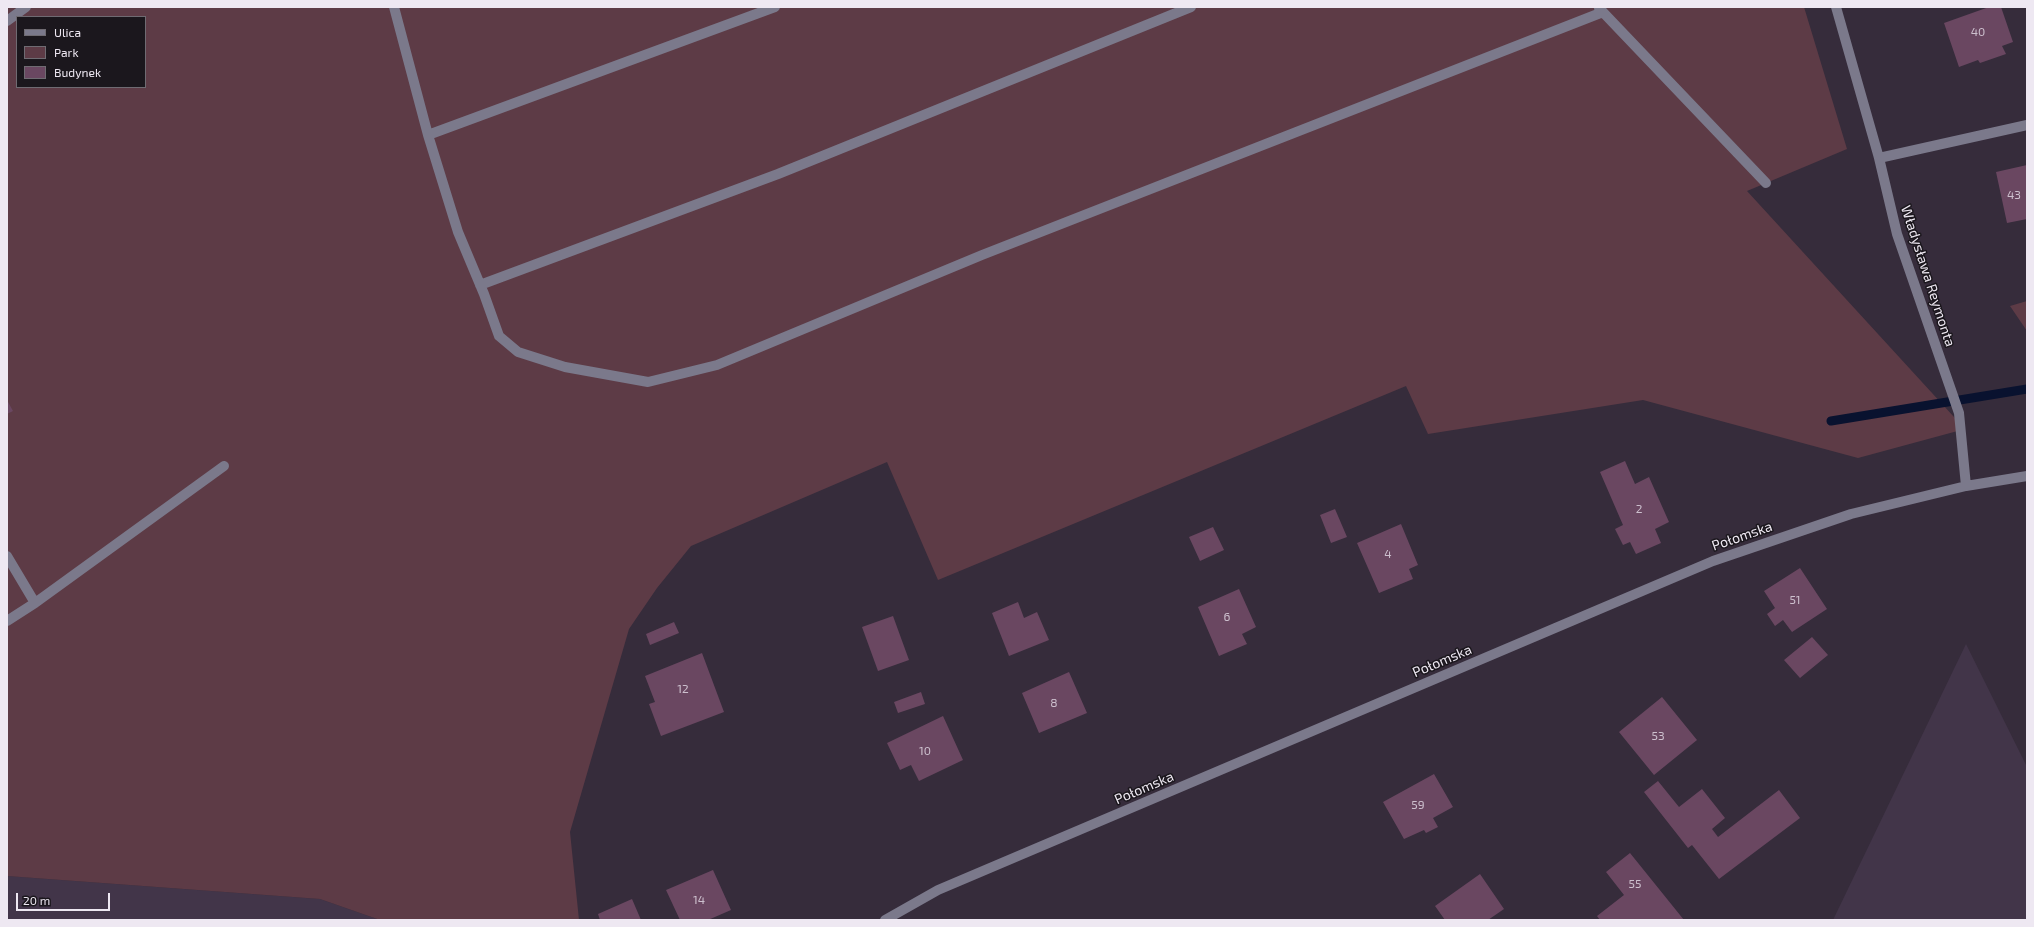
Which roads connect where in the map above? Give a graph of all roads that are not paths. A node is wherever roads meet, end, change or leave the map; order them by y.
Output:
1 (26, 7) edge
2 (394, 7) edge
3 (775, 7) edge
4 (1191, 7) edge
5 (1836, 7) edge
6 (1600, 10) edge
7 (7, 21) edge
8 (2027, 125) edge
9 (428, 135) junction
10 (1879, 158) junction
11 (1766, 183) dead end
12 (480, 285) junction
13 (224, 466) dead end
14 (2027, 476) edge
15 (1966, 486) junction
16 (7, 556) edge
17 (35, 603) junction
18 (7, 621) edge
19 (884, 920) edge

1 - 7 street
2 - 9 street
3 - 9 street
4 - 12 street
5 - 10 street, Władysława Reymonta
6 - 11 street
6 - 12 street
8 - 10 street
9 - 12 street
10 - 15 street, Władysława Reymonta
13 - 17 street
14 - 15 street, Połomska
15 - 19 street, Połomska
16 - 17 street
17 - 18 street

